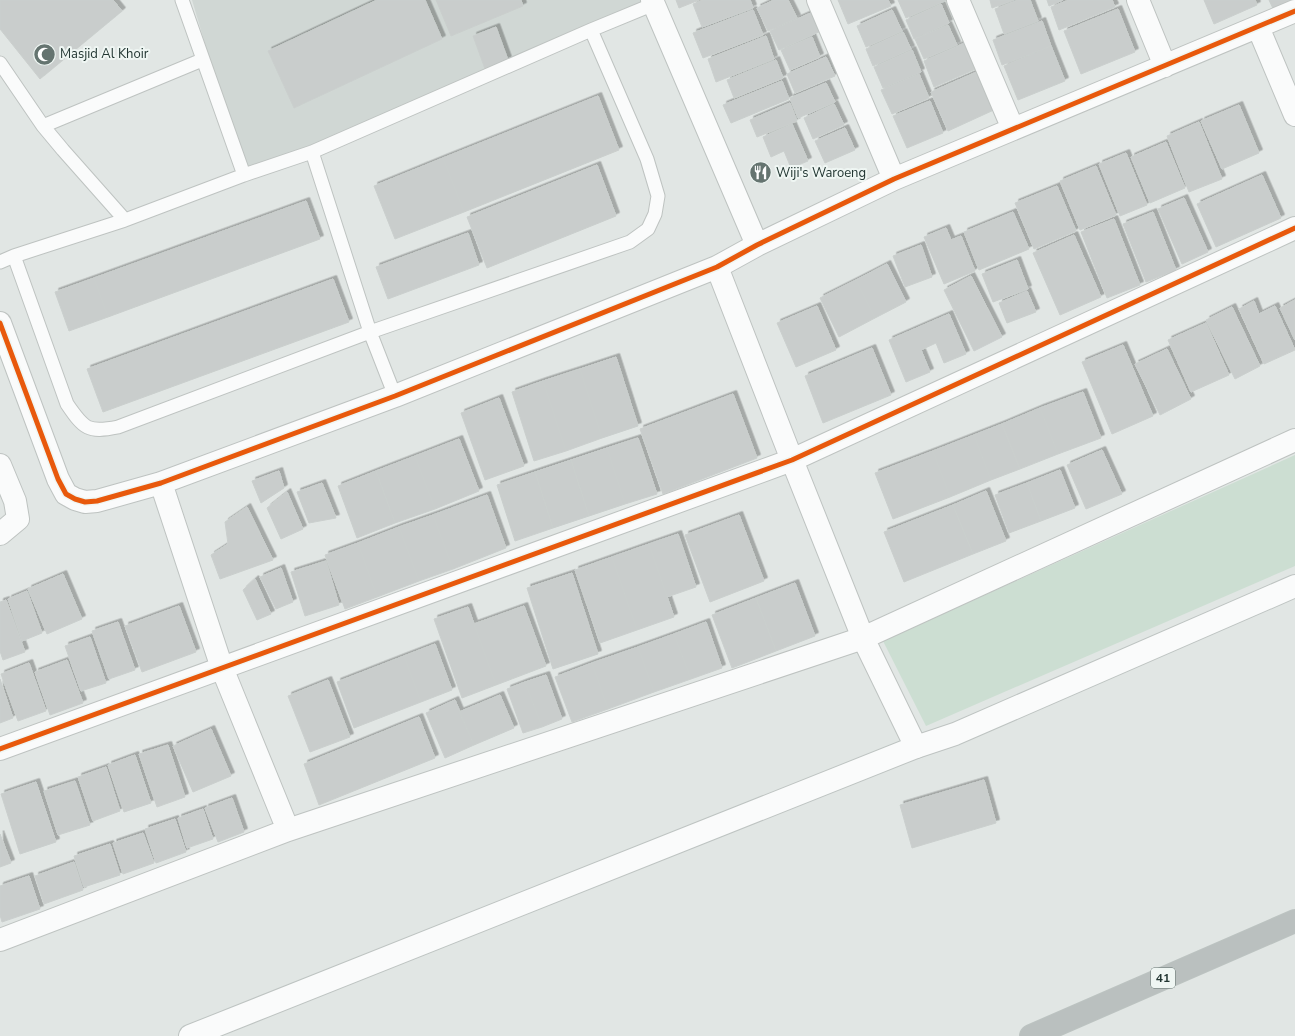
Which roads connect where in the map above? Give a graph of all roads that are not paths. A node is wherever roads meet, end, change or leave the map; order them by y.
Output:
1 (182, 0) edge
2 (818, 0) edge
3 (958, 0) edge
4 (1138, 0) edge
5 (653, 2) edge
6 (1295, 11) edge
7 (1258, 26) junction
8 (591, 30) junction
9 (202, 60) junction
10 (0, 63) edge
11 (1164, 66) junction
12 (1295, 115) edge
13 (43, 126) junction
14 (1013, 129) junction
15 (312, 152) junction
16 (244, 175) junction
17 (894, 178) junction
18 (125, 220) junction
19 (1295, 228) edge
20 (757, 245) junction
21 (14, 256) junction
22 (0, 262) edge
23 (717, 267) junction
24 (0, 323) edge
25 (370, 332) junction
26 (395, 396) junction
27 (1295, 440) edge
28 (792, 460) junction
29 (0, 465) edge
30 (161, 483) junction
31 (0, 534) edge
32 (1295, 586) edge
33 (863, 638) junction
34 (222, 668) junction
35 (916, 747) junction
36 (0, 749) edge
37 (288, 830) junction
38 (1295, 921) edge
39 (0, 940) edge
40 (190, 1036) edge
41 (1031, 1036) edge

1 - 9 lane
2 - 17 street
3 - 14 street
4 - 11 street
5 - 8 lane
5 - 20 street
6 - 7 street
7 - 11 street
7 - 12 street
8 - 15 lane
8 - 25 lane
9 - 13 lane
9 - 16 lane
10 - 13 lane
11 - 14 street
13 - 18 lane
14 - 17 street
15 - 16 lane
15 - 25 lane
16 - 18 lane
17 - 20 street
18 - 21 lane
19 - 28 street
20 - 23 street
21 - 22 lane
21 - 25 lane
23 - 26 street
23 - 28 street
24 - 30 street
25 - 26 lane
26 - 30 street
27 - 33 street
28 - 33 street
28 - 34 street
29 - 31 street
30 - 34 street
32 - 35 street
33 - 35 street
33 - 37 street
34 - 36 street
34 - 37 street
35 - 40 street
37 - 39 street
38 - 41 highway, 41

